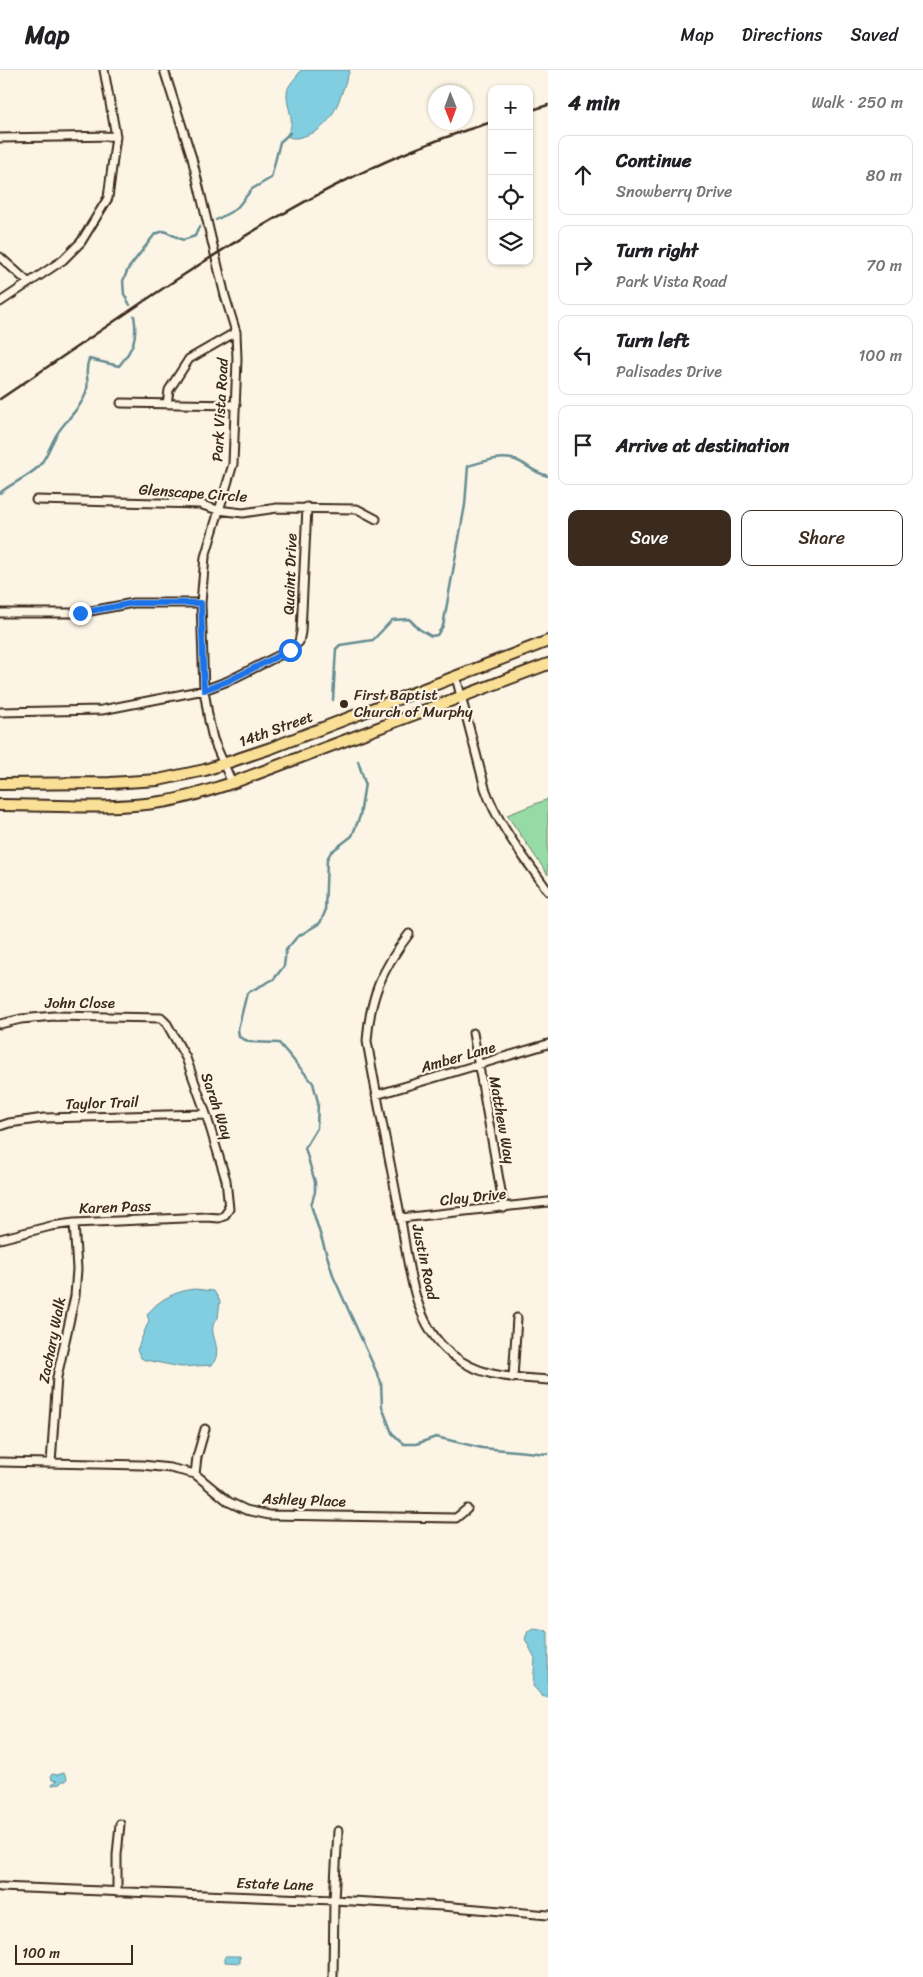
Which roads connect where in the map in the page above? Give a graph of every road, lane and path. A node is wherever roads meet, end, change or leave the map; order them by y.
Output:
1 (104, 70) edge
2 (164, 70) edge
3 (116, 136) junction
4 (0, 138) edge
5 (0, 257) edge
6 (28, 282) junction
7 (0, 302) edge
8 (236, 332) junction
9 (121, 403) dead end
10 (168, 404) junction
11 (236, 405) junction
12 (36, 500) dead end
13 (307, 507) junction
14 (218, 510) junction
15 (376, 518) dead end
16 (201, 603) junction
17 (0, 613) edge
18 (548, 641) edge
19 (548, 664) edge
20 (456, 677) junction
21 (204, 690) junction
22 (461, 697) junction
23 (0, 712) edge
24 (223, 764) junction
25 (232, 783) junction
26 (0, 784) edge
27 (0, 805) edge
28 (548, 891) edge
29 (408, 934) dead end
30 (162, 1018) joint
31 (0, 1024) edge
32 (473, 1034) dead end
33 (548, 1044) edge
34 (478, 1066) junction
35 (376, 1095) junction
36 (206, 1114) junction
37 (0, 1126) edge
38 (548, 1202) edge
39 (504, 1208) junction
40 (228, 1209) joint
41 (402, 1218) junction
42 (74, 1222) junction
43 (0, 1239) edge
44 (518, 1318) dead end
45 (513, 1378) junction
46 (548, 1380) edge
47 (205, 1429) dead end
48 (0, 1462) edge
49 (51, 1463) junction
50 (195, 1474) junction
51 (467, 1509) dead end
52 (120, 1824) dead end
53 (338, 1831) dead end
54 (0, 1887) edge
55 (117, 1892) junction
56 (334, 1900) junction
57 (548, 1915) edge
58 (333, 1977) edge

1 - 3 street
2 - 8 street, Park Vista Road
3 - 4 street
3 - 6 street
5 - 6 street
6 - 7 street
8 - 10 street
8 - 11 street, Park Vista Road
9 - 10 street
10 - 11 street
11 - 14 street, Park Vista Road
12 - 14 street, Glenscape Circle
13 - 14 street, Glenscape Circle
13 - 15 street, Glenscape Circle
13 - 21 street, Quaint Drive
14 - 16 street, Park Vista Road
16 - 17 street
16 - 21 street, Park Vista Road
18 - 20 main road, 14th Street
19 - 22 main road
20 - 22 street
20 - 24 main road, 14th Street
21 - 23 street
21 - 24 street, Park Vista Road
22 - 25 main road
22 - 28 street
24 - 25 street, Park Vista Road
24 - 26 main road, 14th Street
25 - 27 main road
29 - 35 street, Justin Road
30 - 31 street, John Close
30 - 36 street, Sarah Way
32 - 34 street, Matthew Way
33 - 34 street, Amber Lane
34 - 35 street, Amber Lane
34 - 39 street, Matthew Way
35 - 41 street, Justin Road
36 - 37 street, Taylor Trail
36 - 40 street, Sarah Way
38 - 39 street, Clay Drive
39 - 41 street, Clay Drive
40 - 42 street, Karen Pass
41 - 45 street, Justin Road
42 - 43 street, Karen Pass
42 - 49 street, Zachary Walk
44 - 45 street
45 - 46 street, Justin Road
47 - 50 street
48 - 49 street, Ashley Place
49 - 50 street, Ashley Place
50 - 51 street, Ashley Place
52 - 55 street
53 - 56 street
54 - 55 street, Estate Lane
55 - 56 street, Estate Lane
56 - 57 street, Estate Lane
56 - 58 street

